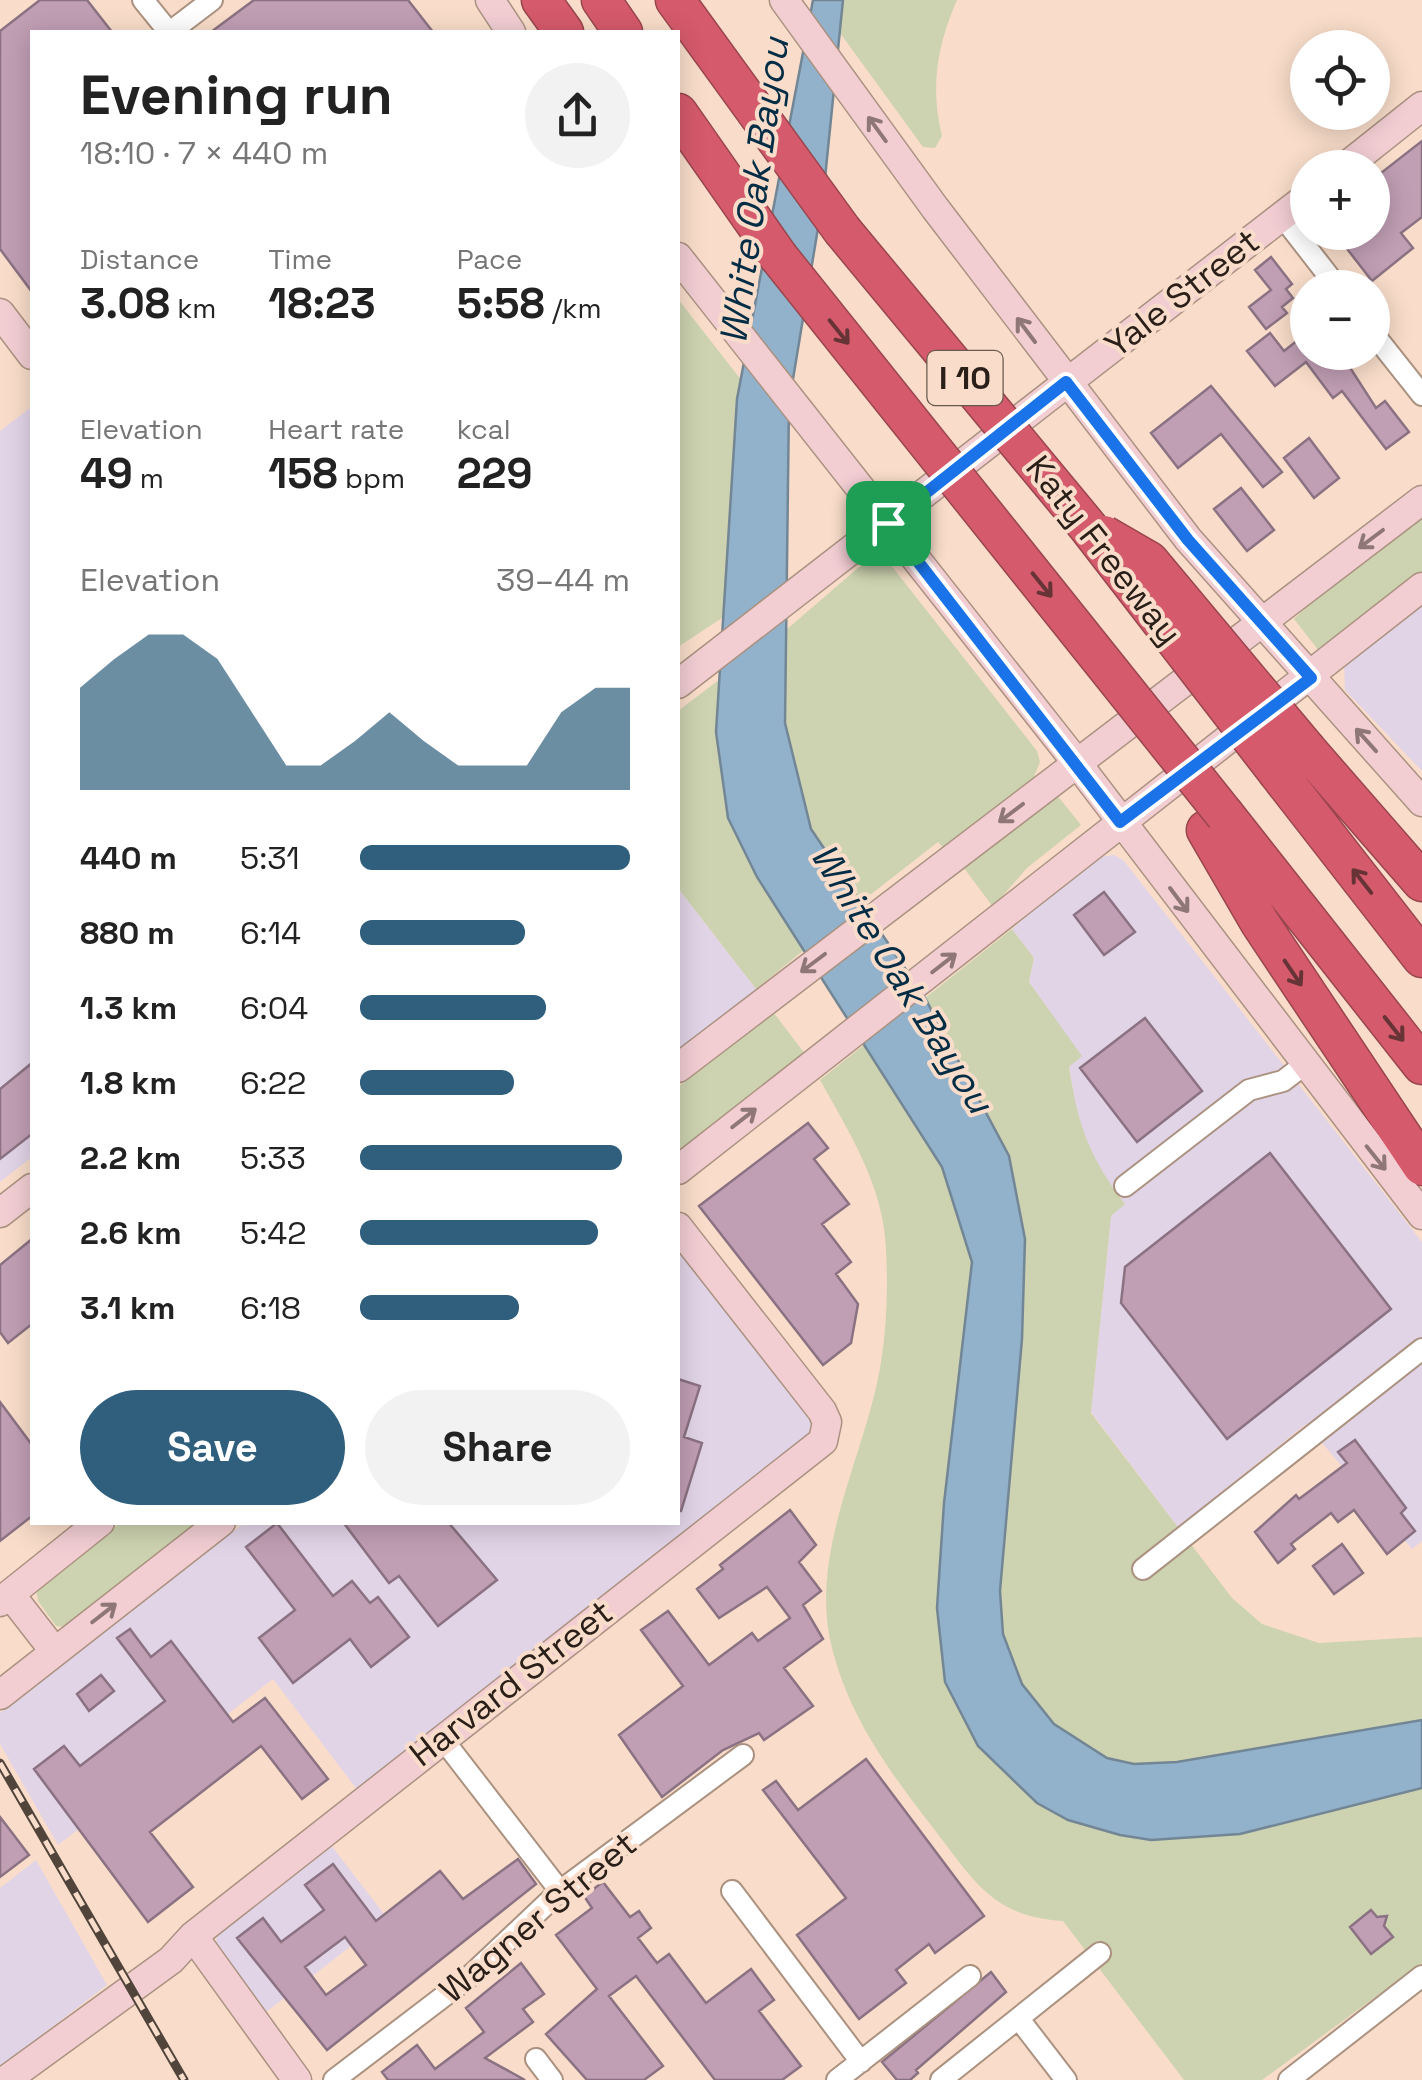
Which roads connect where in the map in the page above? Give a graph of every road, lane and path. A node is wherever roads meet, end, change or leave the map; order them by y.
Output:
1 (143, 0) edge
2 (212, 0) edge
3 (490, 0) edge
4 (541, 0) edge
5 (601, 0) edge
6 (675, 0) edge
7 (703, 0) edge
8 (784, 0) edge
9 (168, 30) edge
10 (173, 30) edge
11 (504, 30) edge
12 (563, 30) edge
13 (622, 30) edge
14 (1422, 106) edge
15 (680, 116) edge
16 (1367, 150) edge
17 (680, 163) edge
18 (1290, 210) edge
19 (1282, 216) junction
20 (842, 230) junction
21 (778, 256) junction
22 (680, 259) edge
23 (1324, 270) edge
24 (0, 314) edge
25 (30, 352) edge
26 (1390, 355) edge
27 (1066, 382) junction
28 (1422, 395) edge
29 (1422, 500) edge
30 (888, 523) junction
31 (1422, 588) edge
32 (1264, 622) junction
33 (1311, 678) junction
34 (680, 682) edge
35 (1292, 761) junction
36 (1077, 763) junction
37 (1422, 802) edge
38 (1120, 822) junction
39 (1215, 822) junction
40 (1422, 882) edge
41 (1422, 958) edge
42 (1304, 1065) junction
43 (1422, 1065) edge
44 (680, 1066) edge
45 (1422, 1166) edge
46 (680, 1168) edge
47 (1125, 1186) dead end
48 (30, 1190) edge
49 (0, 1213) edge
50 (1422, 1215) edge
51 (680, 1229) edge
52 (1422, 1349) edge
53 (96, 1525) edge
54 (218, 1525) edge
55 (1143, 1569) dead end
56 (5, 1598) edge
57 (55, 1652) junction
58 (0, 1695) edge
59 (441, 1737) junction
60 (742, 1755) dead end
61 (560, 1891) junction
62 (732, 1891) dead end
63 (193, 1936) junction
64 (1100, 1953) dead end
65 (970, 1976) dead end
66 (1422, 1976) edge
67 (1018, 2020) junction
68 (536, 2059) dead end
69 (860, 2062) junction
70 (11, 2076) edge
71 (1302, 2076) edge
72 (297, 2080) edge
73 (334, 2080) edge
74 (552, 2080) edge
75 (837, 2080) edge
76 (941, 2080) edge
77 (1066, 2080) edge

1 - 9 street
2 - 10 street
3 - 11 main road
4 - 12 highway
5 - 13 highway
6 - 20 highway, Katy Freeway / I 10
7 - 20 highway
27 -> 8 main road
14 - 16 main road
15 - 21 highway, Katy Freeway / I 10
17 - 21 highway
18 - 19 main road, Yale Street
19 - 23 street
19 - 27 main road, Yale Street
20 - 35 highway, Katy Freeway / I 10, bridge
21 -> 39 highway, Katy Freeway / I 10, bridge
22 - 30 main road
24 - 25 main road
26 - 28 street
27 - 30 main road, Yale Street
27 - 32 main road
29 -> 32 main road
30 - 34 main road, Yale Street
30 - 36 main road
31 - 33 main road
32 - 33 main road
32 - 36 main road
37 -> 33 main road
33 - 38 main road
35 - 40 highway
41 -> 35 highway
36 - 38 main road
36 -> 44 main road
38 -> 42 main road
46 -> 38 main road
39 -> 43 highway
39 -> 45 highway
42 - 47 street
42 -> 50 main road
48 - 49 main road
51 - 59 main road, Harvard Street
52 - 55 street
53 - 56 main road
57 -> 54 main road
56 - 57 main road
57 - 58 main road
59 - 61 street
59 - 63 main road, Harvard Street
60 - 61 street, Wagner Street
61 - 73 street, Wagner Street
62 - 69 street
63 - 70 main road, Harvard Street
63 - 72 main road
64 - 67 street
65 - 69 street
66 - 71 street
67 - 76 street
67 - 77 street
68 - 74 street
69 - 75 street

